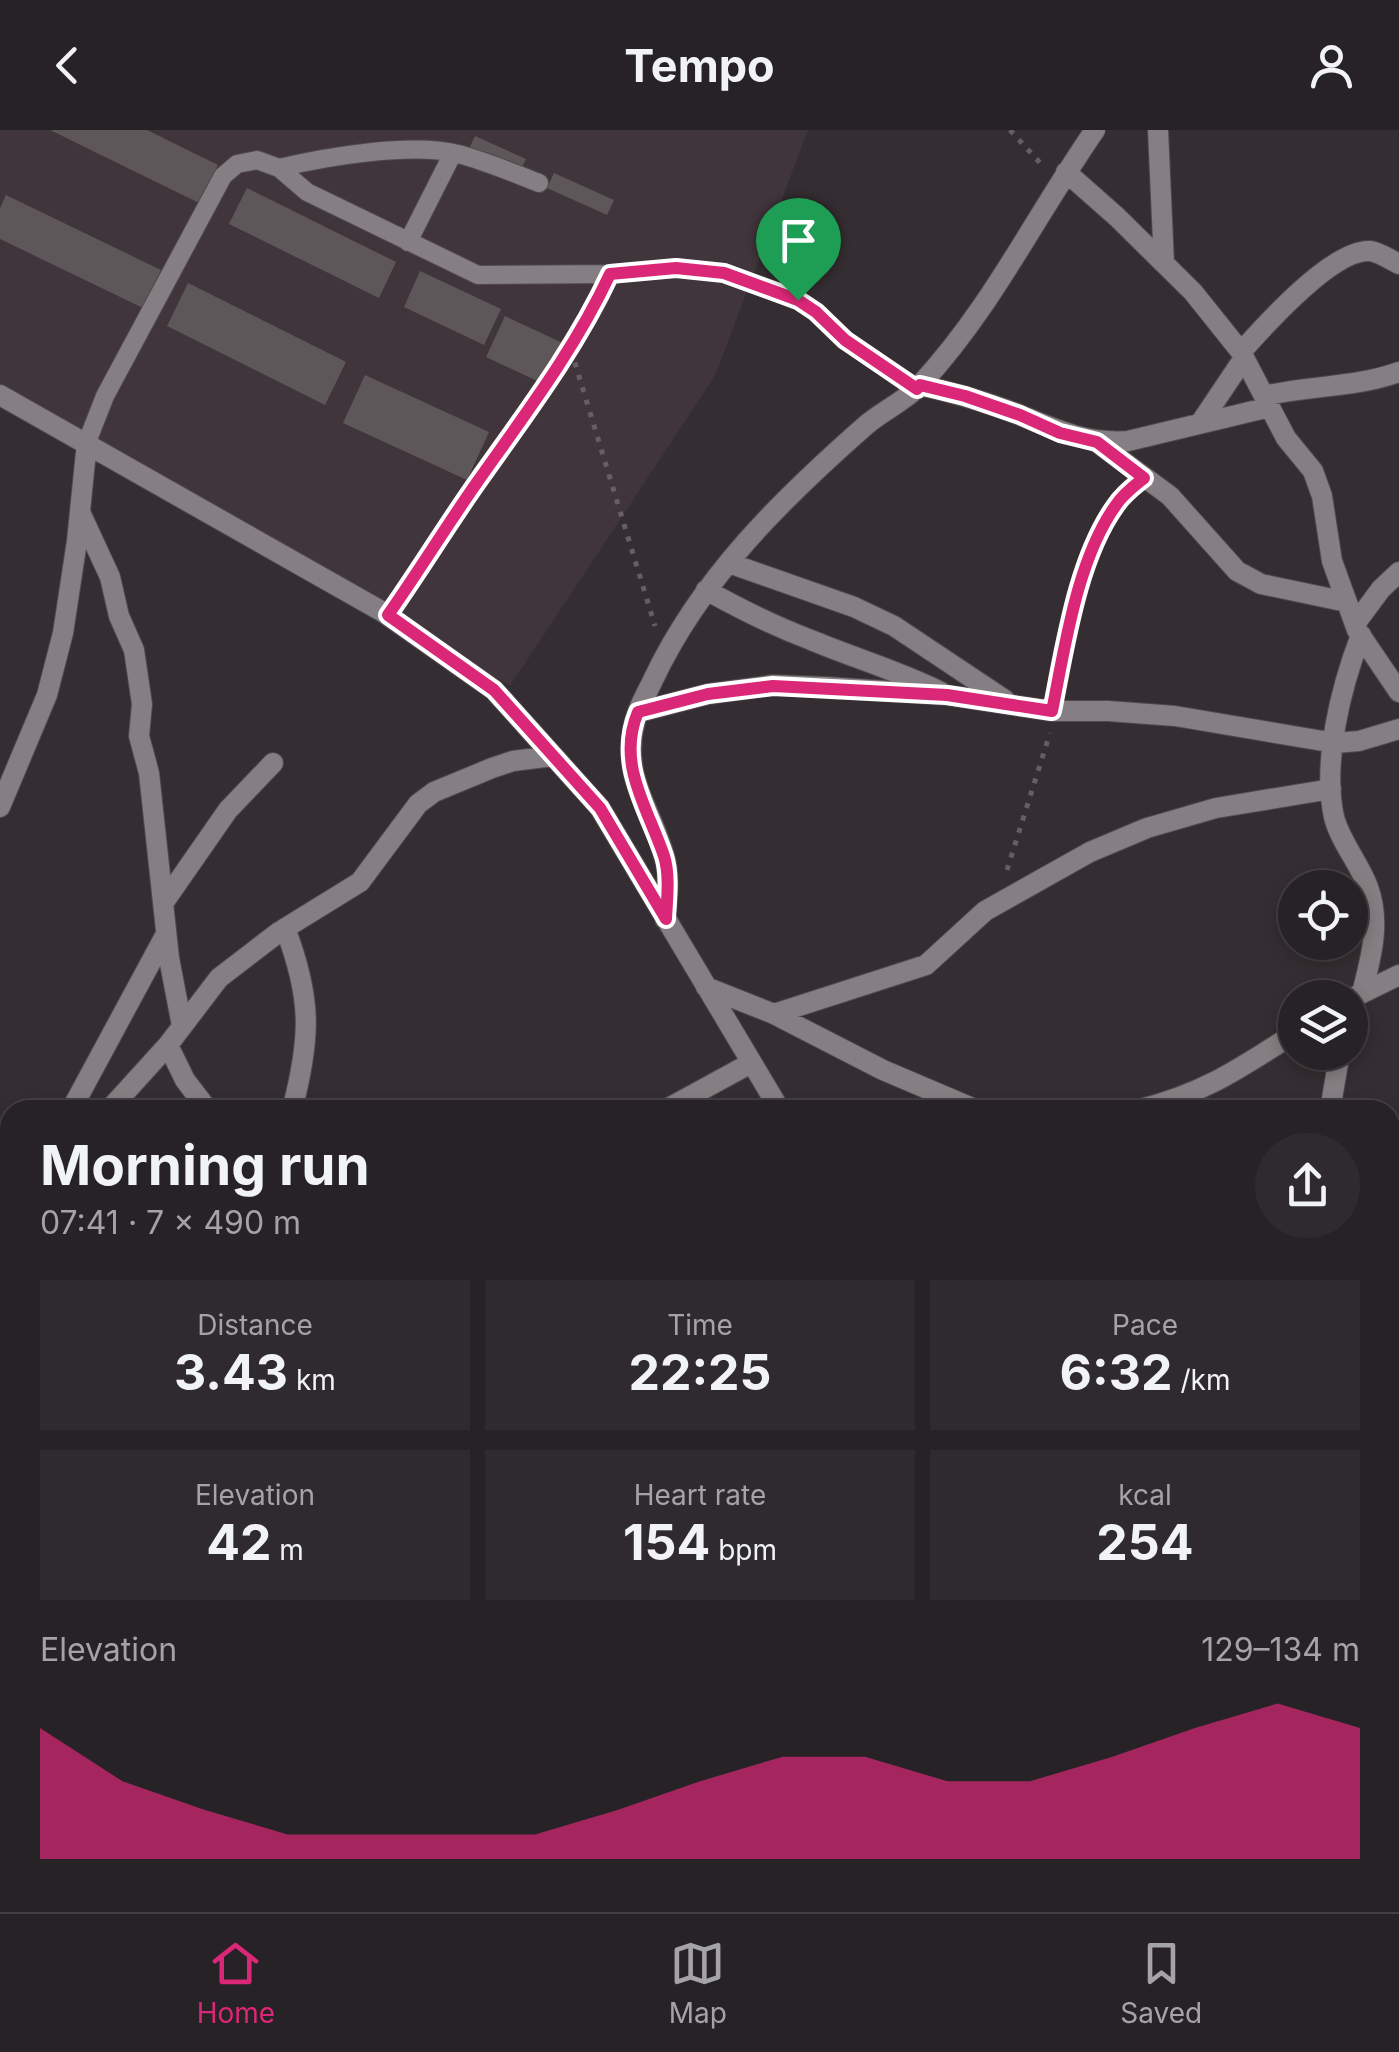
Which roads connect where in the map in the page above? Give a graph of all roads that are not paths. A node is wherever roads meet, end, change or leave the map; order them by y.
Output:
1 (1096, 130) edge
2 (1158, 130) edge
3 (453, 153) junction
4 (278, 168) junction
5 (1062, 176) junction
6 (539, 183) dead end
7 (408, 242) junction
8 (1164, 264) junction
9 (1399, 264) edge
10 (1242, 355) junction
11 (1399, 372) edge
12 (919, 387) junction
13 (0, 395) edge
14 (1267, 401) junction
15 (1201, 422) junction
16 (86, 442) junction
17 (1097, 442) junction
18 (80, 512) junction
19 (729, 563) junction
20 (1399, 572) edge
21 (706, 590) junction
22 (1348, 602) junction
23 (1358, 629) junction
24 (1399, 692) edge
25 (947, 695) junction
26 (1010, 704) junction
27 (638, 712) junction
28 (1399, 729) edge
29 (1335, 743) junction
30 (553, 756) junction
31 (273, 763) dead end
32 (1331, 788) junction
33 (0, 806) edge
34 (164, 902) junction
35 (666, 919) junction
36 (285, 928) junction
37 (166, 932) junction
38 (1399, 974) edge
39 (1360, 980) edge
40 (706, 986) junction
41 (1368, 990) edge
42 (774, 1014) junction
43 (182, 1026) junction
44 (168, 1044) junction
45 (1278, 1044) edge
46 (751, 1063) junction
47 (1337, 1070) edge
48 (75, 1100) edge
49 (118, 1100) edge
50 (200, 1100) edge
51 (294, 1100) edge
52 (683, 1100) edge
53 (774, 1100) edge
54 (954, 1100) edge
55 (1179, 1100) edge
56 (1332, 1100) edge

1 - 5 street
2 - 8 street
3 - 4 lane
3 - 6 lane
3 - 7 lane
4 - 7 lane
4 - 16 lane
5 - 8 street
5 - 12 street
7 - 12 lane
8 - 10 street
9 - 10 street
10 - 14 street
10 - 15 street
11 - 14 street
12 - 17 street
12 - 19 street
13 - 16 street
14 - 15 street
14 - 22 street
15 - 17 street
16 - 18 street
16 - 30 street
17 - 22 street
18 - 33 street
18 - 34 street
19 - 21 street
19 - 26 street
20 - 23 street
21 - 25 street
21 - 27 street
22 - 23 street
23 - 24 street
23 - 29 street
25 - 26 street
25 - 27 street
26 - 29 street
27 - 35 street
28 - 29 street
29 - 32 street
30 - 35 street
30 - 36 street
31 - 34 street
32 - 39 street
32 - 42 street
34 - 37 street
35 - 40 street
36 - 43 street
36 - 51 street
37 - 43 street
37 - 48 street
38 - 41 street
40 - 42 street
40 - 46 street
42 - 54 street
43 - 44 street
44 - 49 street
44 - 50 street
45 - 55 street
46 - 52 street
46 - 53 street
47 - 56 street

